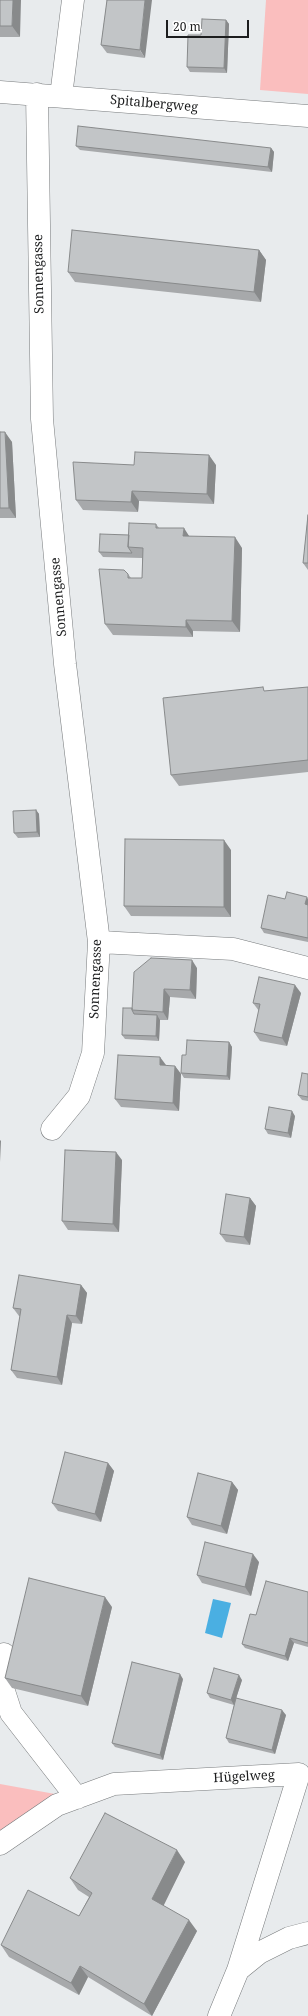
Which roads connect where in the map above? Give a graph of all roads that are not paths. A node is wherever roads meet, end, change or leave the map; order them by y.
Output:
1 (73, 0) edge
2 (0, 92) edge
3 (37, 94) junction
4 (61, 96) junction
5 (308, 116) edge
6 (99, 942) junction
7 (308, 968) edge
8 (52, 1129) dead end
9 (4, 1654) dead end
10 (77, 1798) junction
11 (0, 1844) edge
12 (308, 1933) edge
13 (238, 1970) junction
14 (218, 2016) edge

1 - 4 street
2 - 3 street, Spitalbergweg
3 - 4 street, Spitalbergweg
3 - 6 street, Sonnengasse
4 - 5 street, Spitalbergweg
6 - 7 street
6 - 8 street, Sonnengasse
9 - 10 street
10 - 11 street, Hügelweg
10 - 13 street, Hügelweg
12 - 13 street
13 - 14 street

